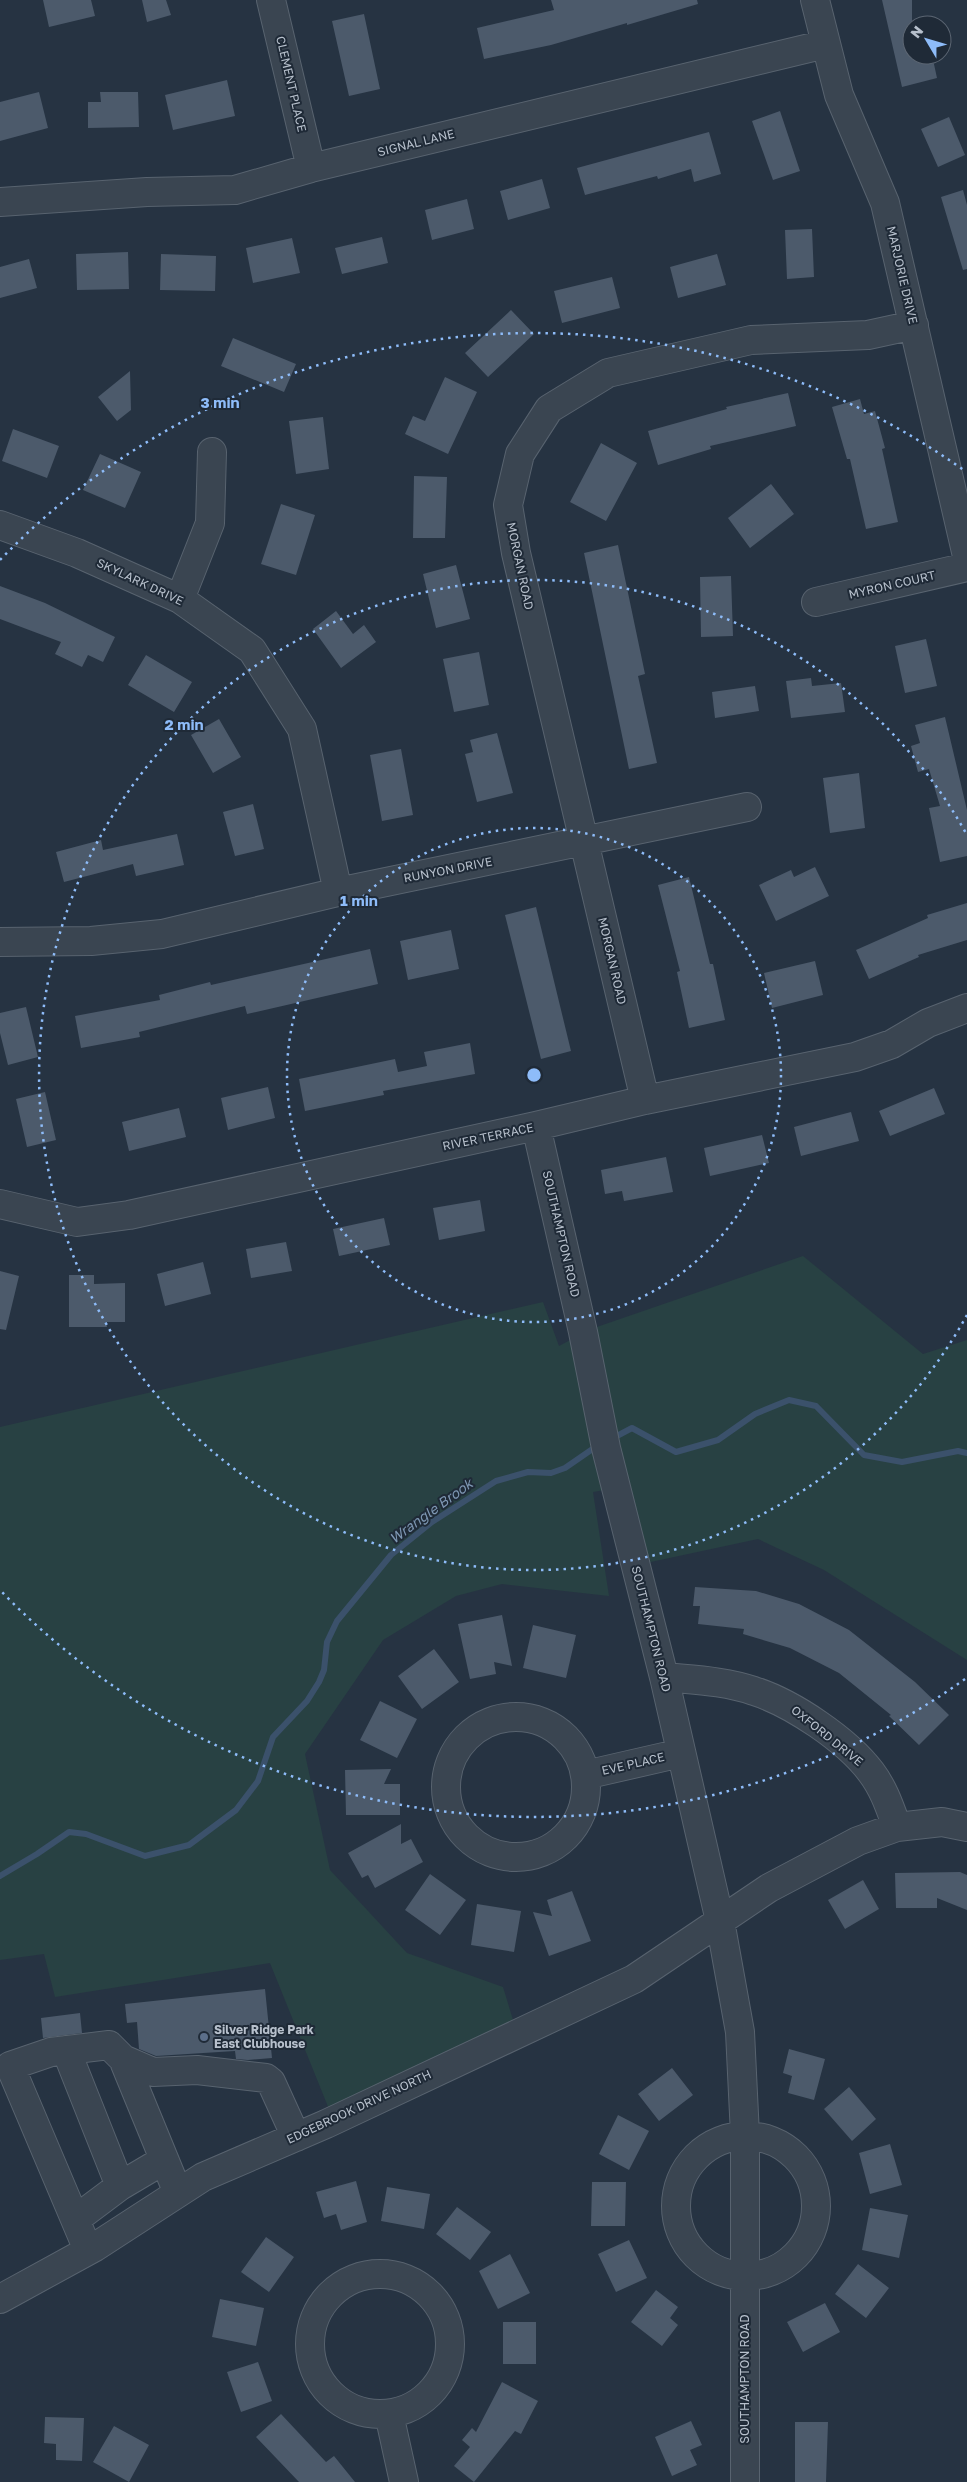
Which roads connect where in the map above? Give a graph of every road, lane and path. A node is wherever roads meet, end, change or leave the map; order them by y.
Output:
1 (271, 0) edge
2 (815, 0) edge
3 (826, 44) junction
4 (311, 168) junction
5 (0, 202) edge
6 (914, 324) junction
7 (212, 452) dead end
8 (0, 525) edge
9 (967, 556) edge
10 (967, 567) edge
11 (180, 599) junction
12 (816, 602) dead end
13 (747, 807) dead end
14 (583, 840) junction
15 (338, 892) junction
16 (0, 942) edge
17 (967, 1008) edge
18 (645, 1100) junction
19 (536, 1126) junction
20 (0, 1204) edge
21 (664, 1678) junction
22 (681, 1753) junction
23 (585, 1775) junction
24 (967, 1827) edge
25 (897, 1828) junction
26 (720, 1921) junction
27 (66, 2050) junction
28 (123, 2059) junction
29 (745, 2135) junction
30 (296, 2137) junction
31 (164, 2160) junction
32 (120, 2186) junction
33 (178, 2193) junction
34 (76, 2219) junction
35 (88, 2250) junction
36 (746, 2276) junction
37 (0, 2299) edge
38 (389, 2414) junction
39 (404, 2482) edge
40 (745, 2482) edge

1 - 4 street, CLEMENT PLACE
2 - 3 street, MARJORIE DRIVE
3 - 4 street, SIGNAL LANE
3 - 6 street, MARJORIE DRIVE
4 - 5 street, SIGNAL LANE
6 - 9 street, MARJORIE DRIVE
6 - 14 street, MORGAN ROAD
7 - 11 street
8 - 11 street, SKYLARK DRIVE
10 - 12 street, MYRON COURT
11 - 15 street, SKYLARK DRIVE
13 - 14 street, RUNYON DRIVE
14 - 15 street, RUNYON DRIVE
14 - 18 street, MORGAN ROAD
15 - 16 street, RUNYON DRIVE
17 - 18 street, RIVER TERRACE
18 - 19 street, RIVER TERRACE
19 - 20 street, RIVER TERRACE
19 - 21 street, SOUTHAMPTON ROAD
21 - 22 street, SOUTHAMPTON ROAD
21 - 25 street, OXFORD DRIVE
22 - 23 street, EVE PLACE
22 - 26 street, SOUTHAMPTON ROAD
23 - 23 street, EVE PLACE
24 - 25 street, EDGEBROOK DRIVE NORTH
25 - 26 street, EDGEBROOK DRIVE NORTH
26 - 29 street, SOUTHAMPTON ROAD
26 - 30 street, EDGEBROOK DRIVE NORTH
27 - 28 street
27 - 32 street
27 - 34 street
28 - 30 street
28 - 31 street
29 - 36 street, SOUTHAMPTON ROAD
29 - 36 street
29 - 36 street
30 - 33 street, EDGEBROOK DRIVE NORTH
31 - 32 street
31 - 33 street
32 - 34 street
33 - 35 street, EDGEBROOK DRIVE NORTH
34 - 35 street
35 - 37 street, EDGEBROOK DRIVE NORTH
36 - 40 street, SOUTHAMPTON ROAD
38 - 38 street
38 - 39 street

